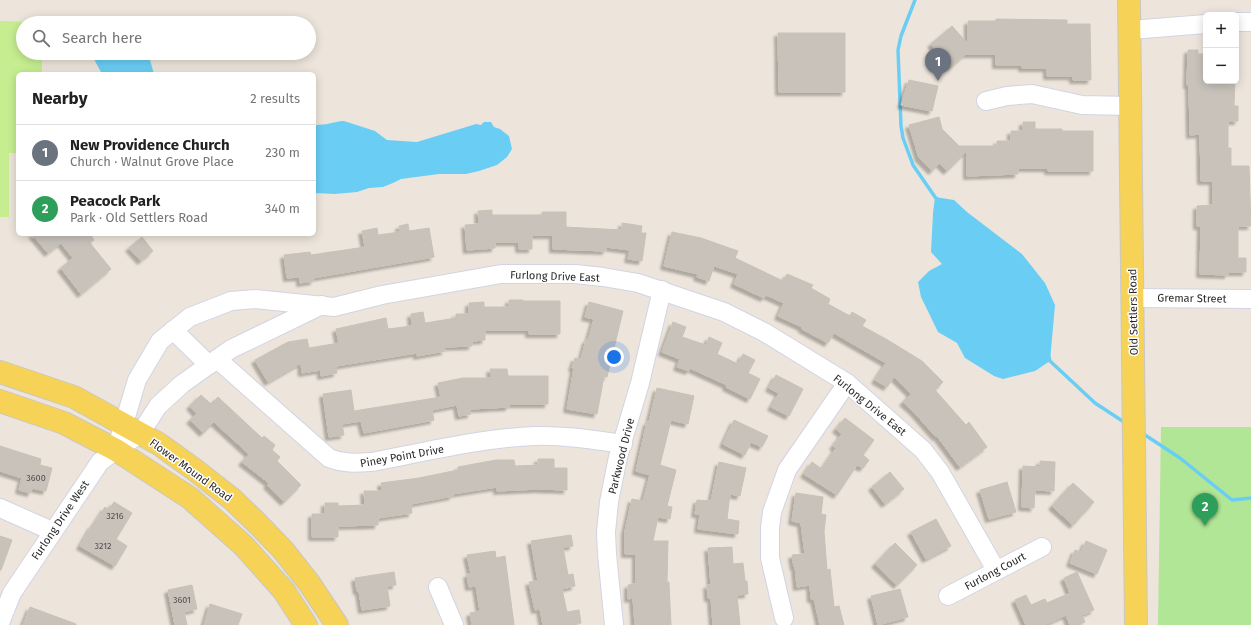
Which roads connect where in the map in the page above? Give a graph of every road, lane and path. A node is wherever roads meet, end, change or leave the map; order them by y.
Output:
1 (1129, 0) edge
2 (1239, 22) edge
3 (1251, 22) edge
4 (1203, 24) edge
5 (1130, 30) junction
6 (986, 101) dead end
7 (1131, 106) junction
8 (662, 290) junction
9 (1133, 298) junction
10 (1251, 299) edge
11 (322, 304) junction
12 (173, 330) junction
13 (213, 362) junction
14 (0, 372) edge
15 (847, 383) junction
16 (0, 401) edge
17 (132, 429) junction
18 (623, 444) junction
19 (116, 450) junction
20 (0, 508) edge
21 (52, 531) junction
22 (1042, 547) dead end
23 (996, 570) junction
24 (438, 587) dead end
25 (948, 596) dead end
26 (784, 618) dead end
27 (0, 623) edge
28 (306, 625) edge
29 (338, 625) edge
30 (454, 625) edge
31 (614, 625) edge
32 (1136, 625) edge

1 - 5 main road, Old Settlers Road
2 - 3 street
4 - 5 street
5 - 7 main road, Old Settlers Road
6 - 7 street
7 - 9 main road, Old Settlers Road
8 - 11 street, Furlong Drive East
8 - 15 street, Furlong Drive East
8 - 18 street, Parkwood Drive
9 - 10 street, Gremar Street
9 - 32 main road, Old Settlers Road
11 - 12 street
11 - 13 street, Furlong Drive East
12 - 13 street, Piney Point Drive
12 - 17 street
13 - 17 street, Furlong Drive East
13 - 18 street, Piney Point Drive
14 - 17 main road, Flower Mound Road
15 - 23 street, Furlong Drive East
15 - 26 street
16 - 19 main road, Flower Mound Road
17 - 19 street, Furlong Drive West
17 - 29 main road, Flower Mound Road
18 - 31 street, Parkwood Drive
19 - 21 street, Furlong Drive West
19 - 28 main road, Flower Mound Road
20 - 21 street
21 - 27 street, Furlong Drive West
22 - 23 street, Furlong Court
23 - 25 street, Furlong Court
24 - 30 street

